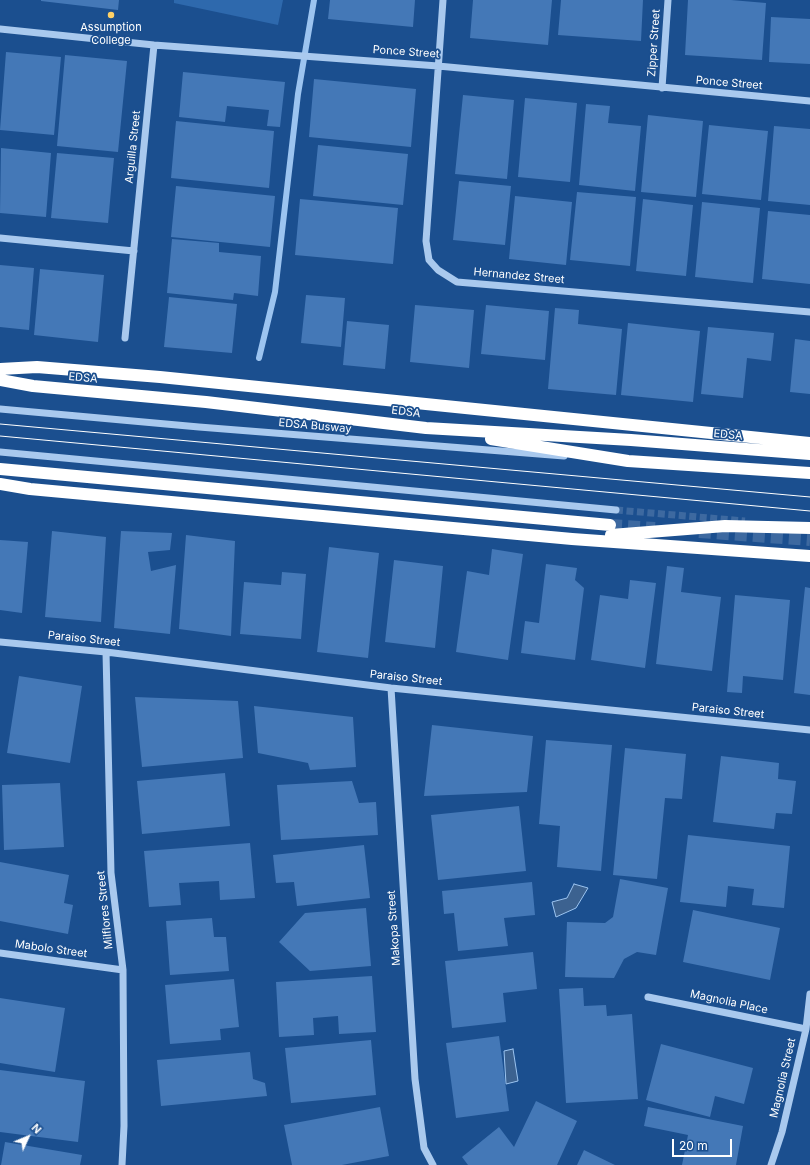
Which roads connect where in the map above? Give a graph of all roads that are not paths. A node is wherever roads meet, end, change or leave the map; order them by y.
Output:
1 (443, 0) edge
2 (668, 0) edge
3 (0, 29) edge
4 (154, 45) junction
5 (438, 66) junction
6 (662, 88) junction
7 (810, 101) edge
8 (0, 238) edge
9 (134, 250) junction
10 (810, 312) edge
11 (125, 338) dead end
12 (0, 369) edge
13 (0, 380) edge
14 (0, 409) edge
15 (426, 428) junction
16 (810, 443) edge
17 (0, 452) edge
18 (810, 454) edge
19 (628, 461) junction
20 (0, 469) edge
21 (810, 473) edge
22 (0, 484) edge
23 (616, 510) tunnel mouth
24 (610, 525) tunnel mouth
25 (810, 528) edge
26 (572, 538) junction
27 (810, 556) edge
28 (0, 642) edge
29 (106, 652) junction
30 (391, 688) junction
31 (810, 730) edge
32 (0, 953) edge
33 (123, 970) junction
34 (810, 994) edge
35 (648, 997) dead end
36 (806, 1029) junction
37 (122, 1165) edge
38 (433, 1165) edge
39 (772, 1165) edge

1 - 5 street, Hernandez Street
2 - 6 street, Zipper Street
3 - 4 street, Ponce Street
4 - 5 street, Ponce Street
4 - 9 street, Arguilla Street
5 - 6 street, Ponce Street
5 - 10 street, Hernandez Street
6 - 7 street, Ponce Street
8 - 9 street
9 - 11 street, Arguilla Street
12 - 16 highway
13 - 15 highway, EDSA
14 - 19 street, EDSA Busway
15 - 18 highway, EDSA
15 - 19 highway
17 - 23 street
19 - 21 highway
20 - 24 highway
22 - 26 highway
25 - 26 highway
26 - 27 highway
28 - 29 street, Paraiso Street
29 - 30 street, Paraiso Street
29 - 33 street, Milflores Street
30 - 31 street, Paraiso Street
30 - 38 street, Makopa Street
32 - 33 street, Mabolo Street
33 - 37 street, Milflores Street
34 - 36 street, Magnolia Street
35 - 36 street, Magnolia Place
36 - 39 street, Magnolia Street

